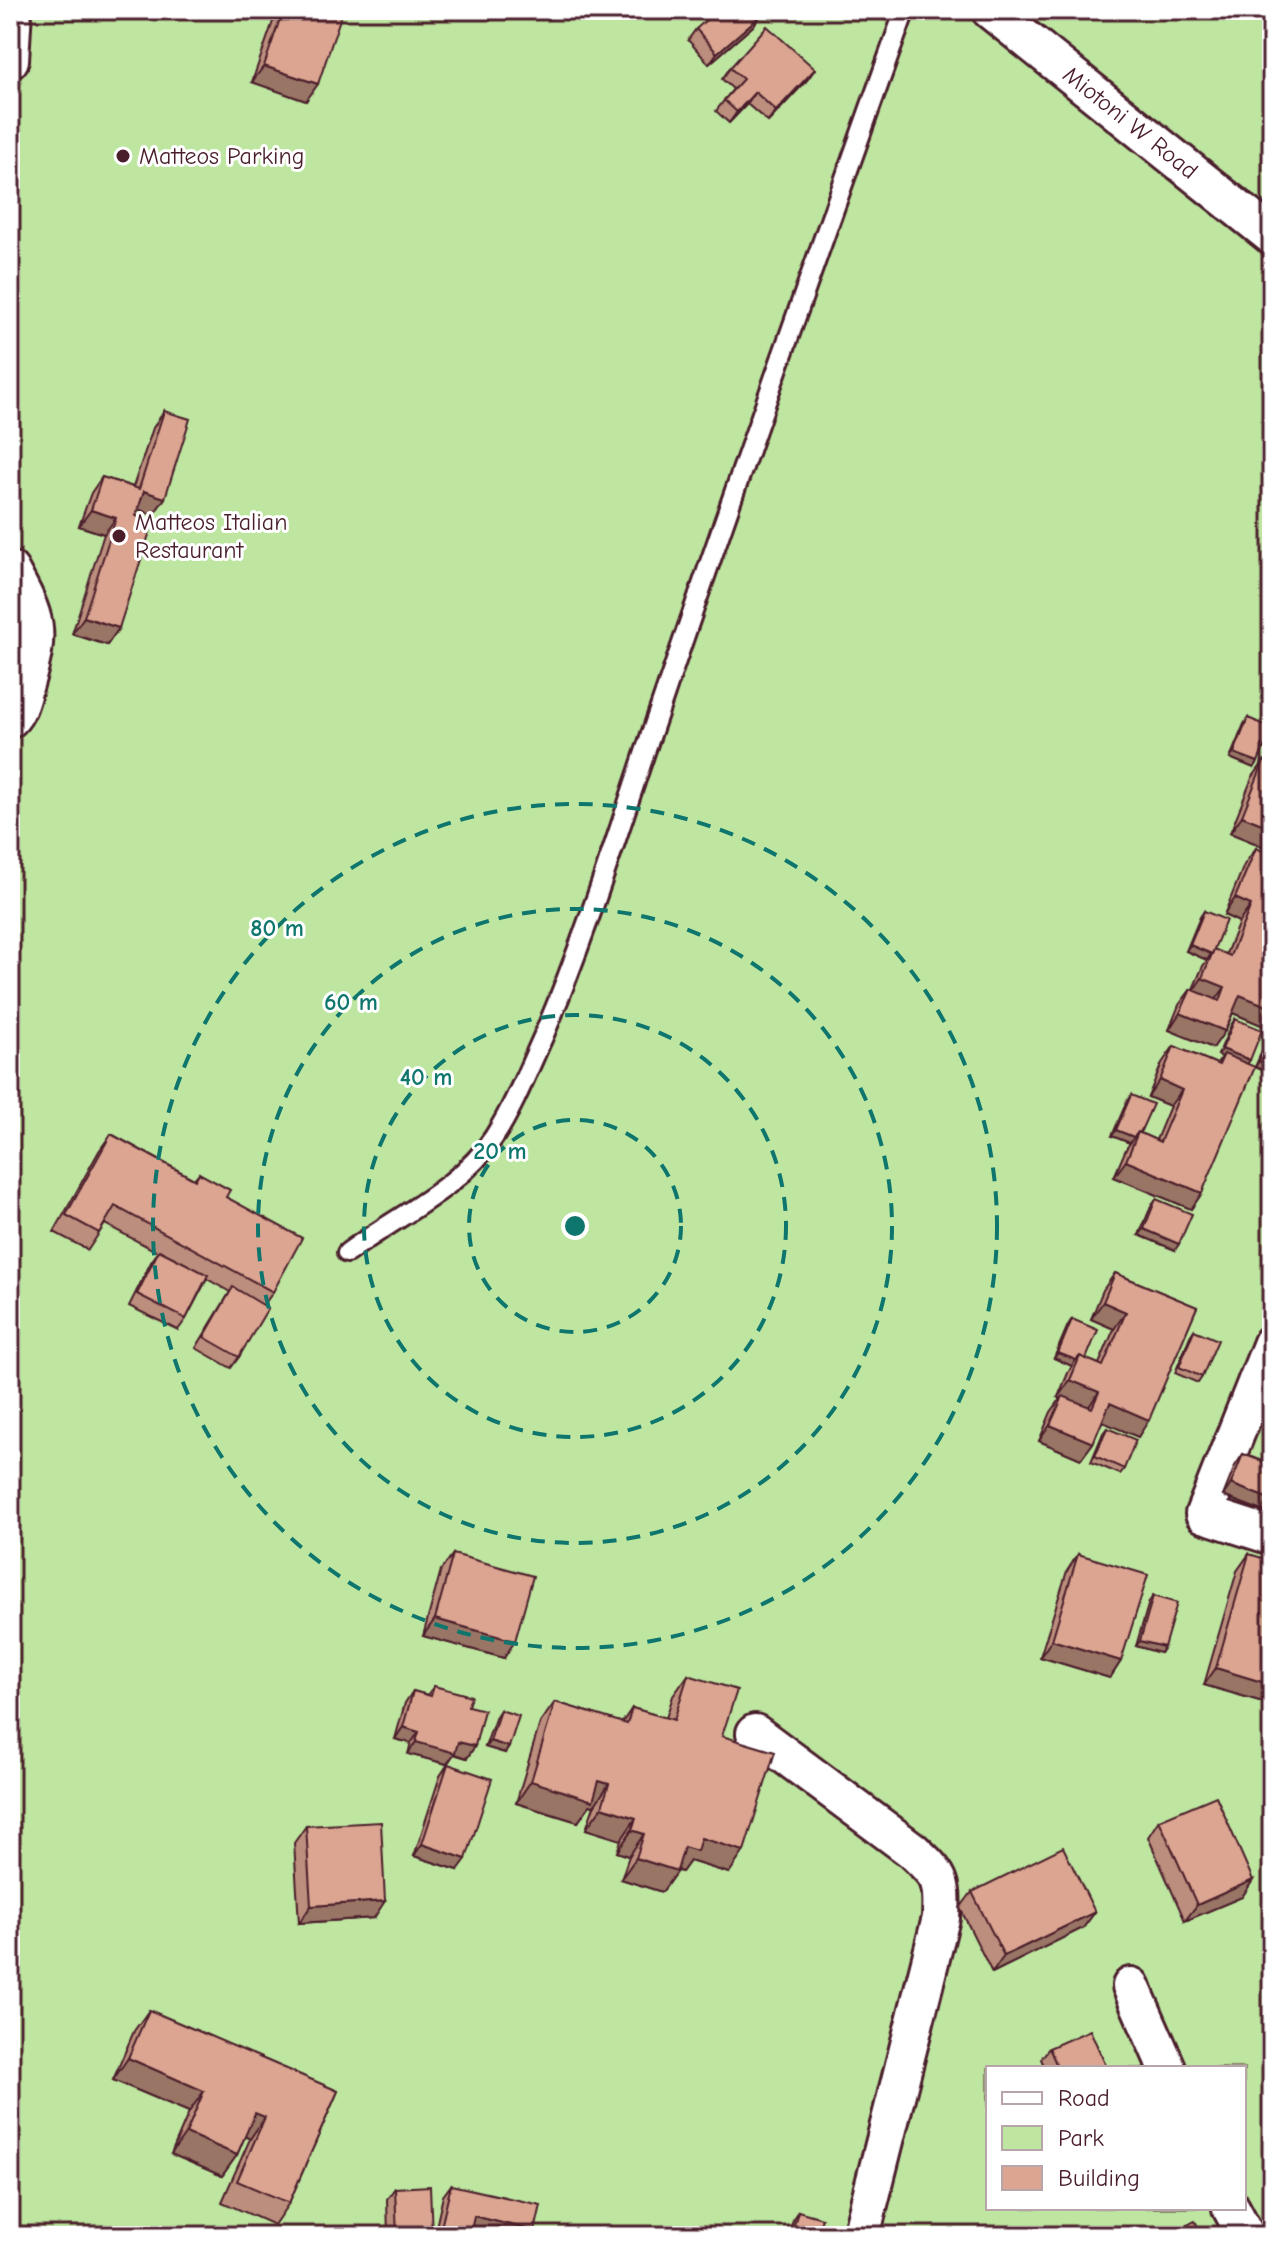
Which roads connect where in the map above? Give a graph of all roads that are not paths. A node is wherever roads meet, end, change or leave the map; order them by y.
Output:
1 (13, 10) edge
2 (905, 10) edge
3 (990, 10) edge
4 (10, 60) edge
5 (1272, 236) edge
6 (10, 570) edge
7 (10, 719) edge
8 (347, 1253) dead end
9 (1272, 1343) edge
10 (1272, 1536) edge
11 (755, 1733) dead end
12 (1131, 1986) dead end
13 (1166, 2066) edge
14 (1232, 2210) edge
15 (861, 2236) edge
16 (1246, 2236) edge

1 - 4 street
2 - 8 lane
3 - 5 street, Miotoni W Road
6 - 7 street
9 - 10 street
11 - 15 street
12 - 13 street
14 - 16 street

